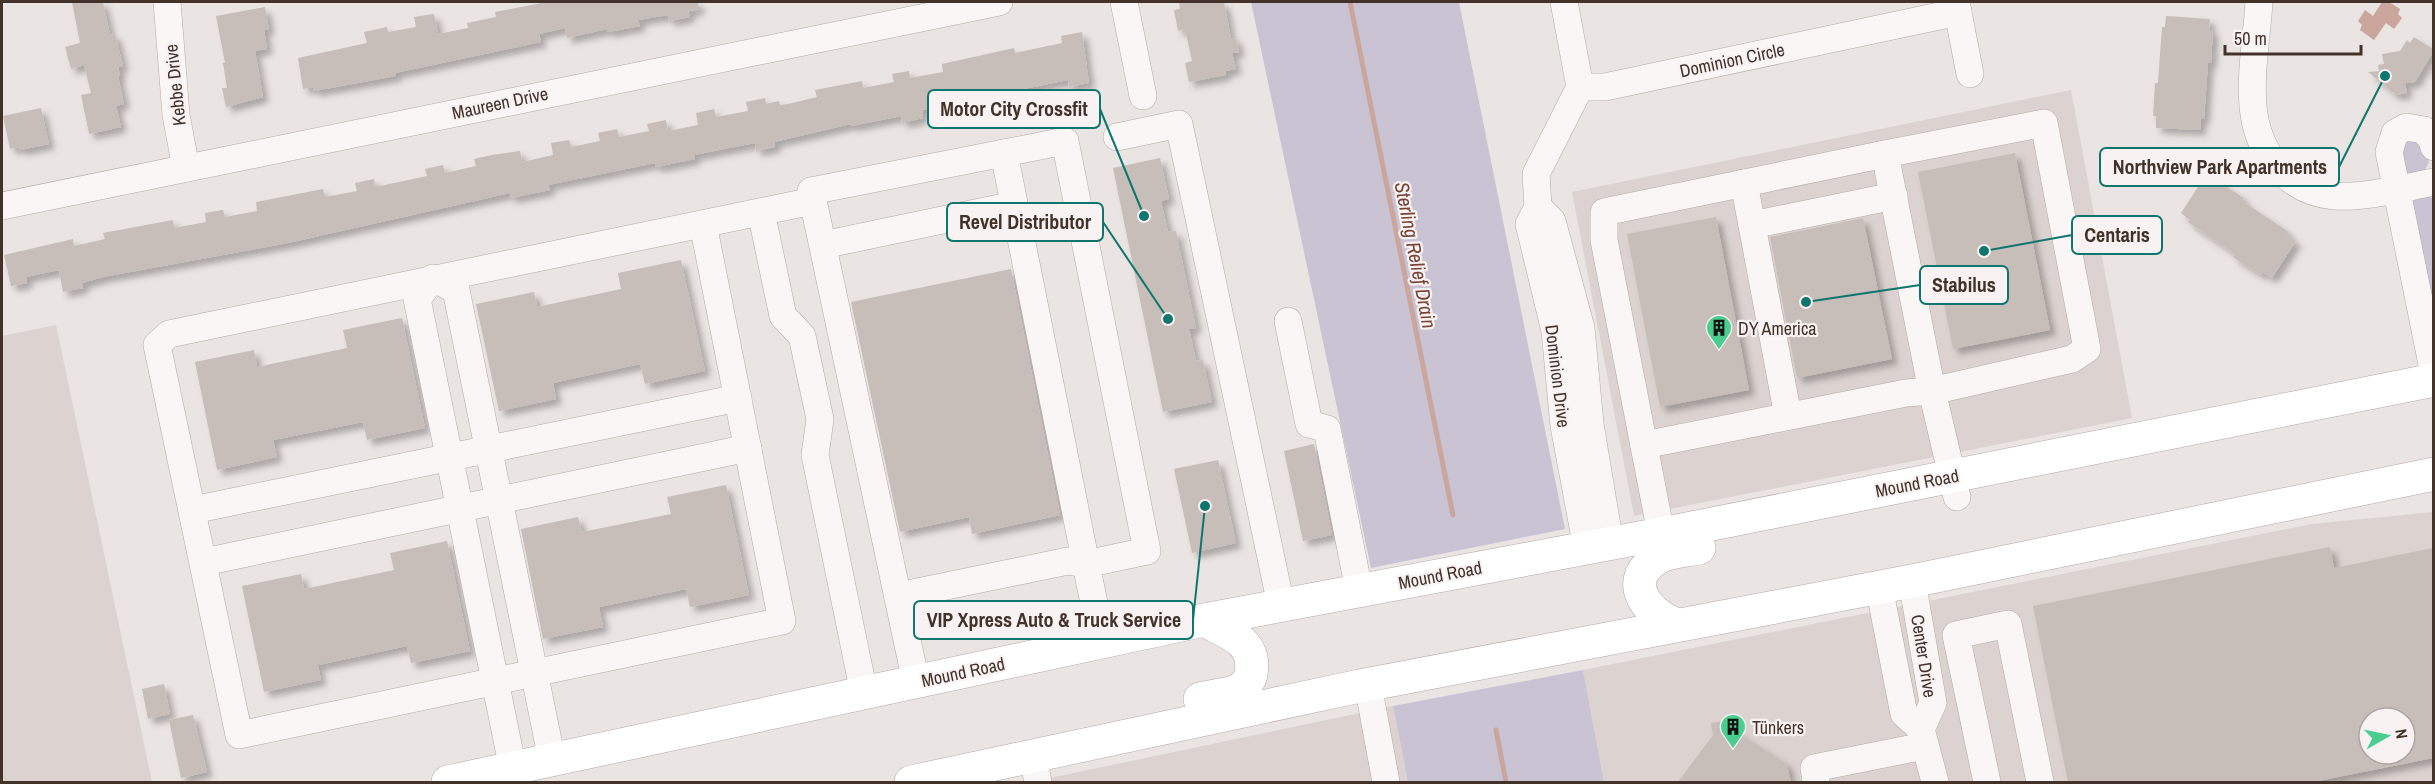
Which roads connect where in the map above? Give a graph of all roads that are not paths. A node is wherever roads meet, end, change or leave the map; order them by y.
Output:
1 (167, 2) edge
2 (999, 2) edge
3 (1124, 2) edge
4 (1564, 2) edge
5 (2259, 2) edge
6 (1957, 7) edge
7 (1970, 74) dead end
8 (1580, 87) junction
9 (1143, 96) dead end
10 (1117, 137) dead end
11 (2433, 147) edge
12 (1004, 153) junction
13 (1885, 154) junction
14 (186, 168) junction
15 (1744, 183) junction
16 (2416, 185) edge
17 (1894, 196) junction
18 (813, 201) junction
19 (1014, 205) junction
20 (2, 206) edge
21 (761, 212) junction
22 (703, 224) junction
23 (1752, 225) junction
24 (823, 245) junction
25 (434, 278) junction
26 (1288, 321) dead end
27 (2433, 374) edge
28 (2433, 380) edge
29 (1932, 391) junction
30 (738, 398) junction
31 (1788, 416) junction
32 (1644, 445) junction
33 (748, 448) junction
34 (488, 450) junction
35 (2433, 453) edge
36 (449, 458) junction
37 (2433, 474) edge
38 (1955, 486) junction
39 (497, 501) junction
40 (2297, 501) junction
41 (460, 509) junction
42 (193, 510) junction
43 (1664, 544) junction
44 (1599, 546) junction
45 (204, 562) junction
46 (1086, 564) junction
47 (1912, 581) junction
48 (1879, 587) junction
49 (1359, 590) junction
50 (898, 596) junction
51 (1281, 605) junction
52 (1204, 620) junction
53 (1677, 625) junction
54 (1102, 642) junction
55 (534, 673) junction
56 (495, 681) junction
57 (916, 682) junction
58 (1368, 685) junction
59 (864, 693) junction
60 (1923, 737) junction
61 (552, 760) junction
62 (513, 769) junction
63 (1036, 770) edge
64 (920, 781) edge
65 (448, 783) edge
66 (1386, 783) edge
67 (1816, 783) edge
68 (1935, 783) edge
69 (1987, 783) edge
70 (2040, 783) edge

1 - 14 street, Kebbe Drive
2 - 14 street, Maureen Drive
3 - 9 street
4 - 8 street
5 - 16 street
6 - 7 street
6 - 8 street, Dominion Circle
8 - 44 street, Dominion Drive
10 - 51 street
11 - 16 street
12 - 18 street
12 - 19 street
12 - 46 street
13 - 15 street
13 - 17 street
13 - 29 street
14 - 20 street, Maureen Drive
15 - 23 street
15 - 32 street
16 - 27 street
17 - 23 street
17 - 29 street
18 - 21 street
18 - 24 street
19 - 24 street
19 - 46 street
21 - 22 street
21 - 59 street
22 - 25 street
22 - 30 street
23 - 31 street
24 - 50 street
25 - 34 street
25 - 36 street
25 - 42 street
26 - 49 street
28 - 38 main road, Mound Road
29 - 31 street
29 - 38 street
30 - 33 street
30 - 34 street
31 - 32 street
32 - 43 street
33 - 39 street
33 - 55 street
34 - 36 street
34 - 39 street
35 - 40 main road
36 - 41 street
36 - 42 street
37 - 40 main road
38 - 43 main road, Mound Road
39 - 41 street
39 - 55 street
40 - 47 main road
41 - 45 street
41 - 56 street
42 - 45 street
43 - 44 main road, Mound Road
43 - 53 main road
44 - 49 main road, Mound Road
45 - 56 street
46 - 50 street
46 - 54 street
47 - 48 main road
47 - 60 street, Center Drive
48 - 53 main road
48 - 60 street, Center Drive
49 - 51 main road, Mound Road
50 - 57 street
51 - 52 main road, Mound Road
52 - 54 main road, Mound Road
52 - 64 main road
53 - 58 main road
54 - 57 main road, Mound Road
55 - 56 street
55 - 61 street
56 - 62 street
57 - 59 main road, Mound Road
58 - 63 main road
58 - 66 street
59 - 61 main road, Mound Road
60 - 67 street
60 - 68 street, Center Drive
61 - 62 main road, Mound Road
62 - 65 main road, Mound Road
63 - 64 main road
69 - 70 street

